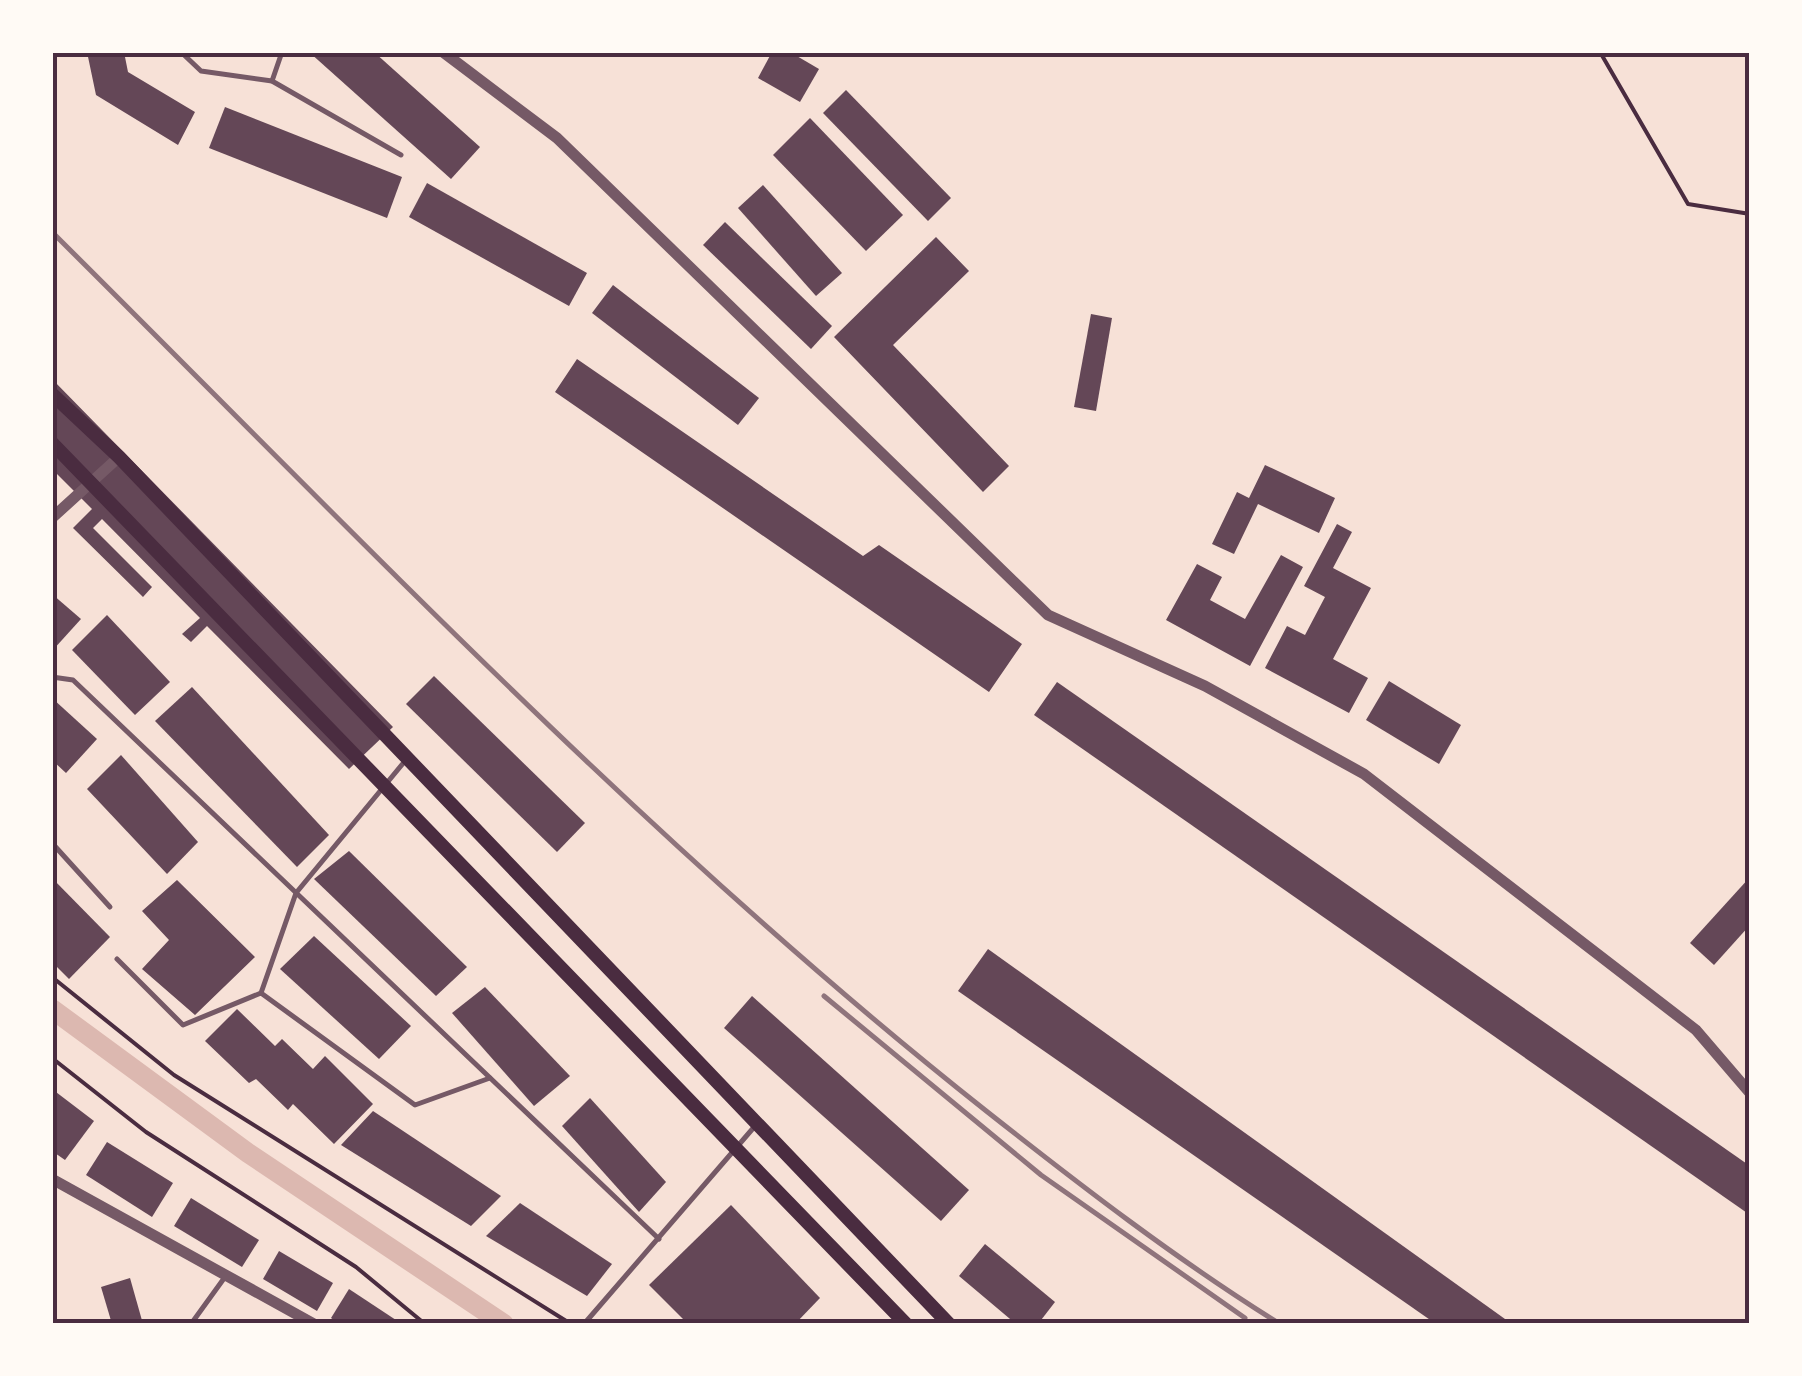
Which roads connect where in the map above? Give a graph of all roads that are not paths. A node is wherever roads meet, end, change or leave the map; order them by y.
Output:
1 (181, 52) edge
2 (282, 52) edge
3 (443, 52) edge
4 (272, 80) junction
5 (401, 155) dead end
6 (52, 394) edge
7 (52, 443) edge
8 (119, 457) junction
9 (92, 482) junction
10 (52, 518) edge
11 (52, 677) edge
12 (408, 759) junction
13 (384, 784) junction
14 (52, 843) edge
15 (296, 893) junction
16 (110, 907) dead end
17 (116, 959) dead end
18 (261, 992) junction
19 (490, 1078) junction
20 (1750, 1093) edge
21 (756, 1124) junction
22 (737, 1152) junction
23 (52, 1178) edge
24 (659, 1239) junction
25 (226, 1275) junction
26 (192, 1324) edge
27 (314, 1324) edge
28 (584, 1324) edge
29 (906, 1324) edge
30 (950, 1324) edge

1 - 4 lane
2 - 4 lane
3 - 20 street
4 - 5 lane
6 - 8 main road
7 - 9 main road
8 - 9 street
8 - 12 main road
9 - 10 street
9 - 13 main road
11 - 15 lane
12 - 13 lane
12 - 21 main road
13 - 15 lane
13 - 22 main road
14 - 16 lane
15 - 18 lane
15 - 19 lane
17 - 18 lane
18 - 19 lane
19 - 24 lane
21 - 22 lane
21 - 30 main road
22 - 24 lane
22 - 29 main road
23 - 25 street
24 - 28 lane
25 - 26 lane
25 - 27 street

